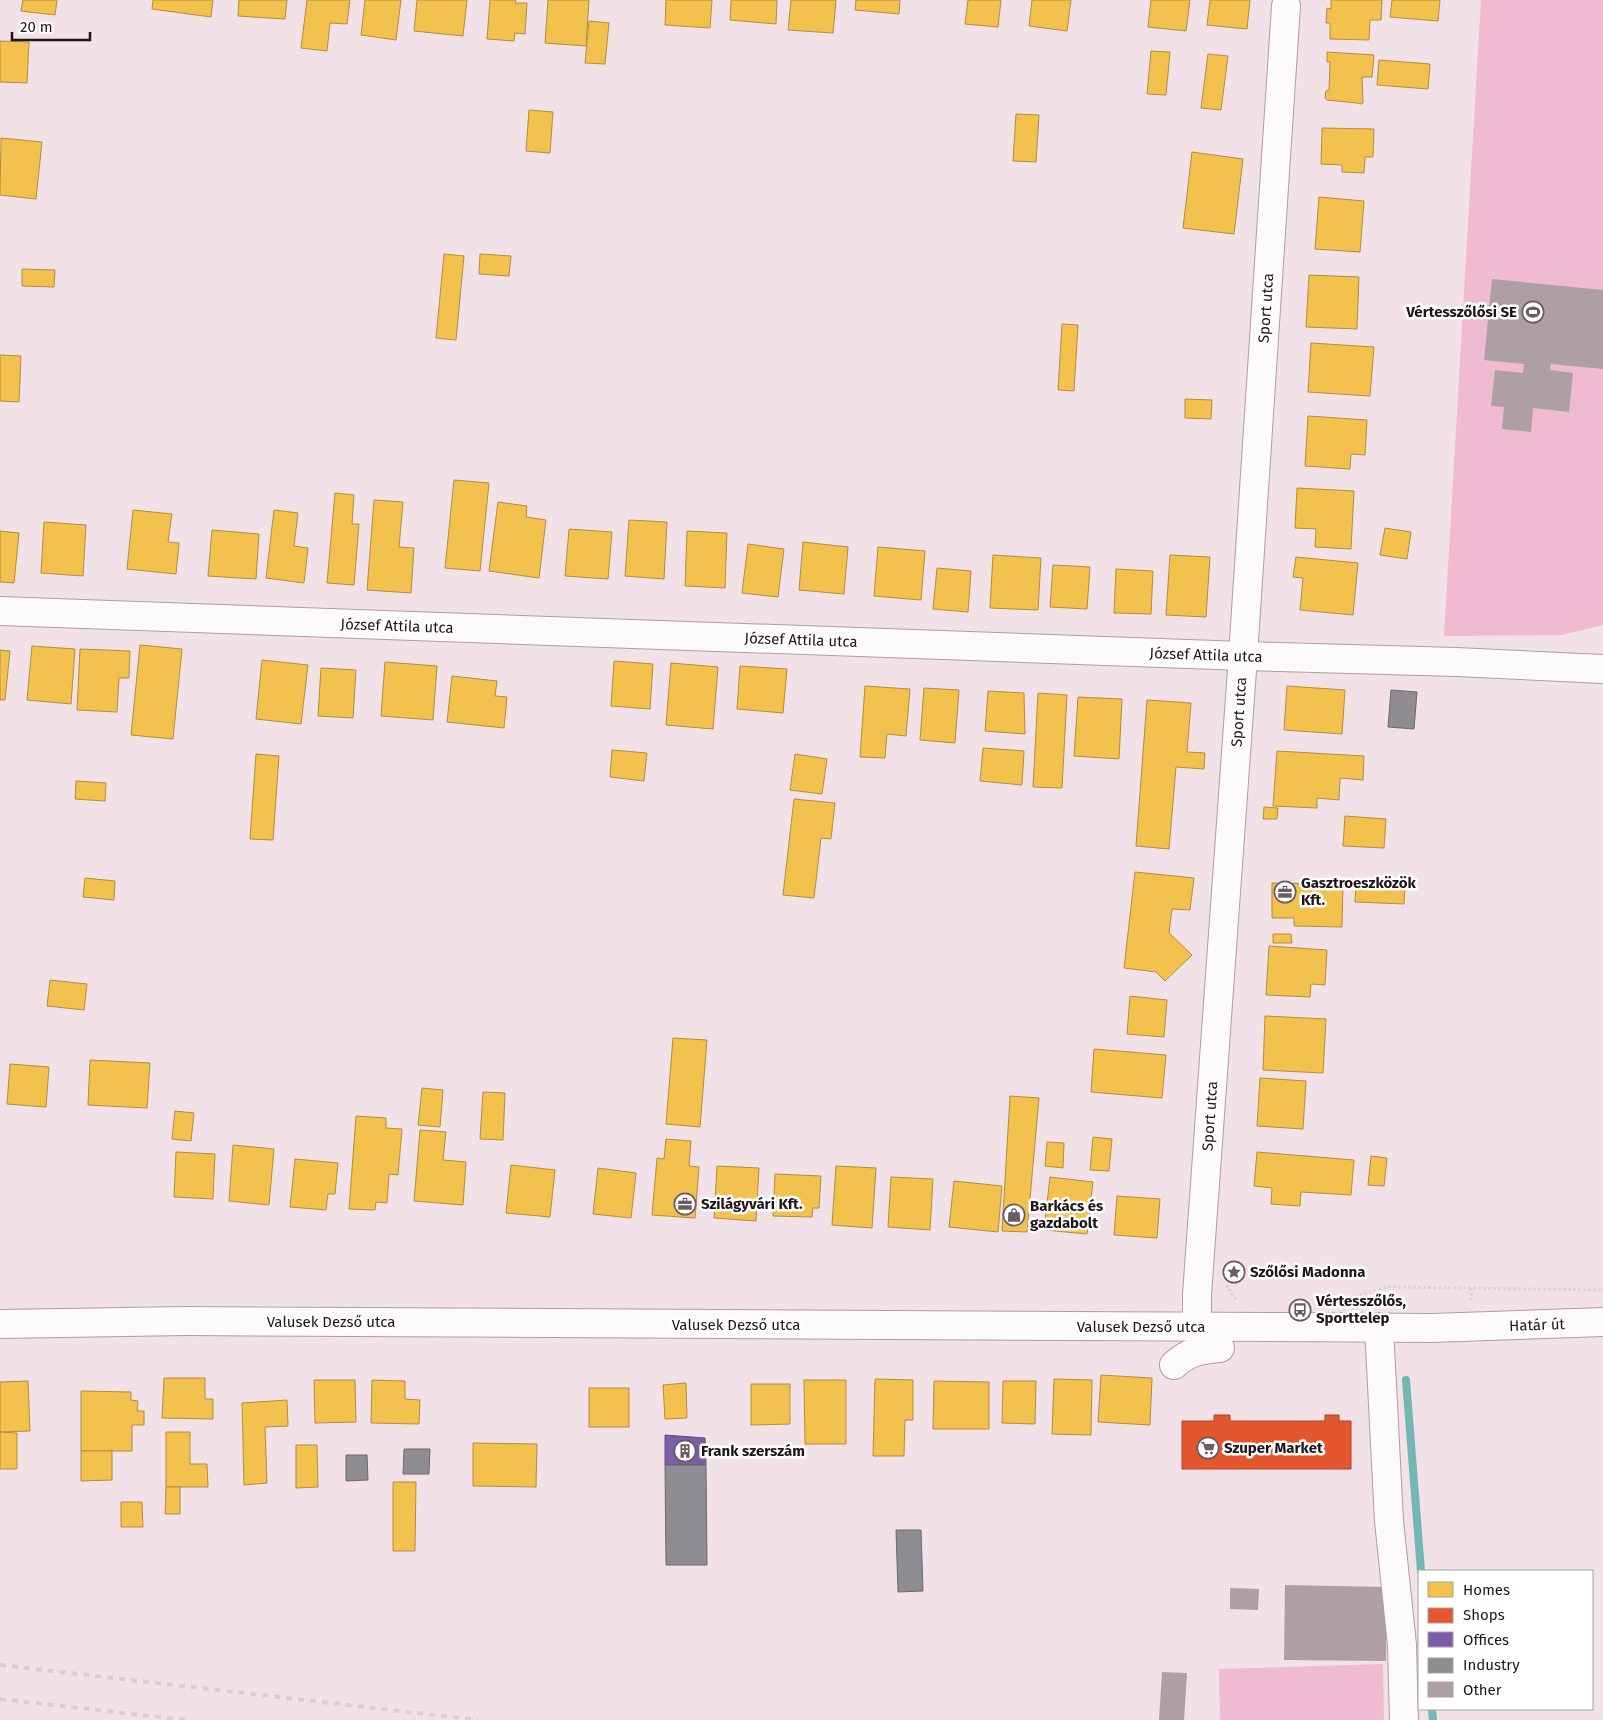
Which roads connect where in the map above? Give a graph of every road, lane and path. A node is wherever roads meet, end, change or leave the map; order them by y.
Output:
1 (1286, 6) dead end
2 (0, 611) edge
3 (1243, 656) junction
4 (1603, 669) edge
5 (1226, 1286) dead end
6 (1603, 1290) edge
7 (1344, 1300) dead end
8 (1197, 1314) junction
9 (1603, 1322) edge
10 (0, 1324) edge
11 (1379, 1327) junction
12 (1472, 1327) joint
13 (1220, 1348) dead end
14 (1174, 1365) dead end
15 (1404, 1720) edge

1 - 3 street, Sport utca
2 - 3 street, József Attila utca
3 - 4 street, József Attila utca
3 - 8 street, Sport utca
5 - 8 path
6 - 7 path
8 - 10 street, Valusek Dezső utca
8 - 11 street, Valusek Dezső utca
9 - 12 street, Határ út
11 - 12 street, Valusek Dezső utca
11 - 15 street
13 - 14 street

